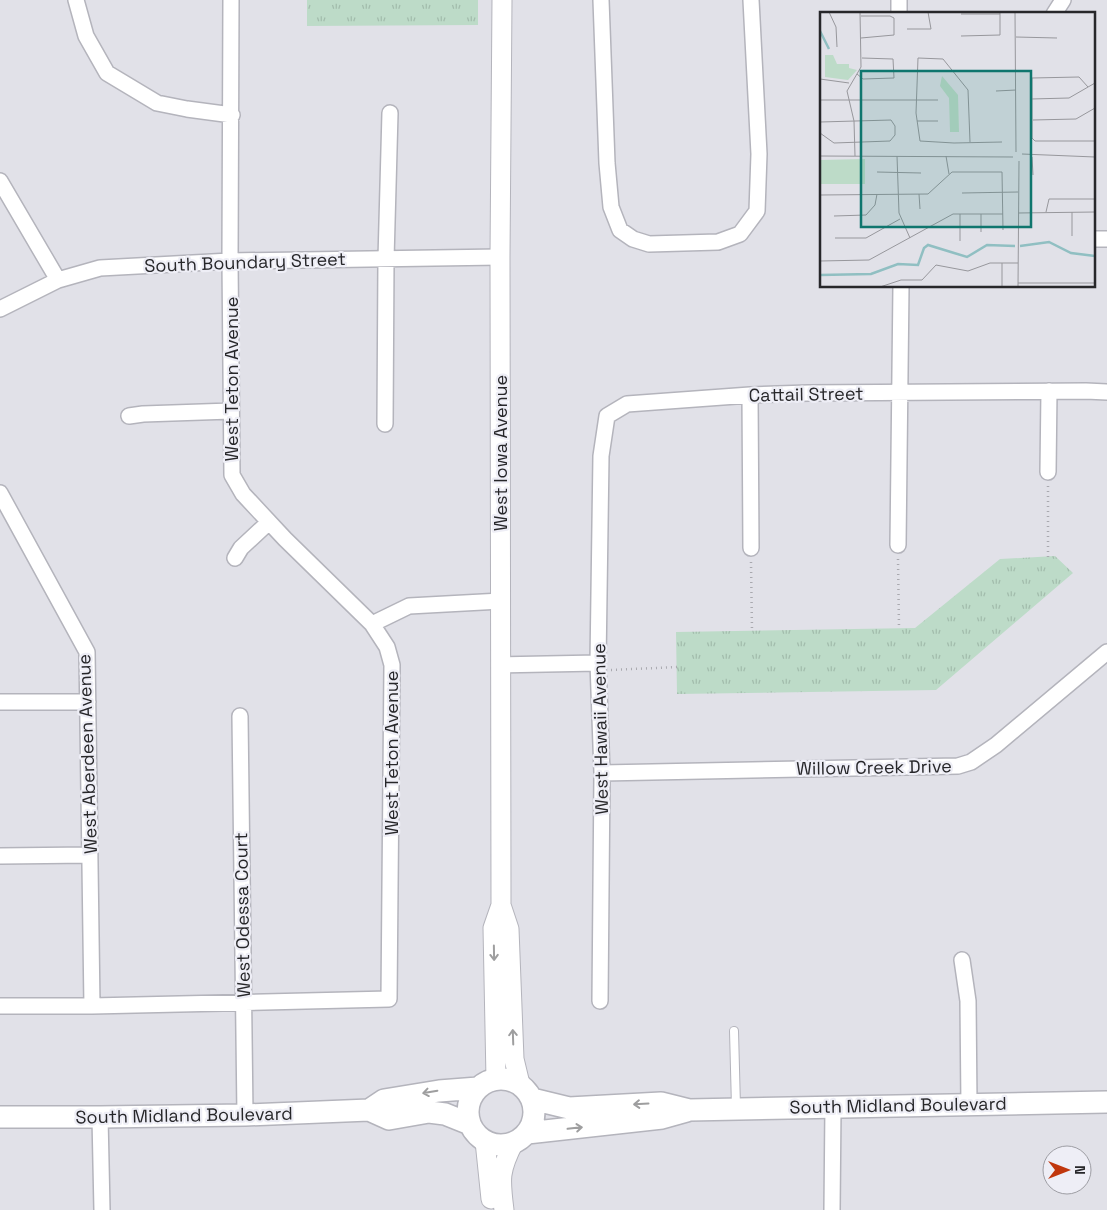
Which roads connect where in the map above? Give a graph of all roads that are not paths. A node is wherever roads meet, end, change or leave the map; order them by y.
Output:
1 (76, 0) edge
2 (232, 0) edge
3 (502, 0) edge
4 (601, 0) edge
5 (751, 0) edge
6 (1063, 0) edge
7 (1055, 12) edge
8 (390, 113) dead end
9 (232, 115) junction
10 (0, 181) edge
11 (1094, 239) edge
12 (1107, 239) edge
13 (500, 257) junction
14 (386, 258) junction
15 (230, 261) junction
16 (58, 280) junction
17 (901, 288) edge
18 (0, 309) edge
19 (1049, 391) junction
20 (901, 392) junction
21 (1107, 392) edge
22 (750, 395) junction
23 (231, 411) junction
24 (129, 416) dead end
25 (385, 424) dead end
26 (601, 456) joint
27 (1048, 472) road end
28 (0, 493) edge
29 (5, 516) edge
30 (269, 522) junction
31 (898, 545) road end
32 (751, 548) road end
33 (236, 558) dead end
34 (500, 600) junction
35 (372, 624) junction
36 (1107, 652) edge
37 (500, 665) junction
38 (598, 667) junction
39 (0, 702) edge
40 (88, 702) junction
41 (240, 716) dead end
42 (602, 773) junction
43 (90, 855) junction
44 (0, 856) edge
45 (501, 905) junction
46 (962, 960) dead end
47 (600, 1001) dead end
48 (242, 1003) junction
49 (0, 1006) edge
50 (92, 1006) junction
51 (734, 1031) dead end
52 (487, 1084) junction
53 (526, 1092) junction
54 (1107, 1102) edge
55 (969, 1104) junction
56 (833, 1107) junction
57 (736, 1109) junction
58 (369, 1110) junction
59 (689, 1110) junction
60 (245, 1115) junction
61 (0, 1117) edge
62 (100, 1117) junction
63 (470, 1124) junction
64 (520, 1138) junction
65 (485, 1141) junction
66 (102, 1210) edge
67 (492, 1210) edge
68 (504, 1210) edge
69 (832, 1210) edge

1 - 9 street
2 - 9 street, West Teton Avenue
3 - 13 street, West Iowa Avenue
4 - 5 street
6 - 7 street
8 - 14 street
9 - 15 street, West Teton Avenue
10 - 16 street
11 - 12 street
13 - 14 street, South Boundary Street
13 - 34 street, West Iowa Avenue
14 - 15 street, South Boundary Street
14 - 25 street
15 - 16 street, South Boundary Street
15 - 23 street, West Teton Avenue
16 - 18 street, South Boundary Street
17 - 20 street
19 - 20 street, Cattail Street
19 - 21 street, Cattail Street
19 - 27 street
20 - 22 street, Cattail Street
20 - 31 street
22 - 26 street, Cattail Street
22 - 32 street
23 - 24 street
23 - 30 street, West Teton Avenue
26 - 38 street, West Hawaii Avenue
28 - 29 street, West Aberdeen Avenue
29 - 40 street, West Aberdeen Avenue
30 - 33 street
30 - 35 street, West Teton Avenue
34 - 35 street
34 - 37 street, West Iowa Avenue
35 - 48 street, West Teton Avenue
36 - 42 street, Willow Creek Drive
37 - 38 street
37 - 45 street, West Iowa Avenue
38 - 42 street, West Hawaii Avenue
39 - 40 street
40 - 43 street, West Aberdeen Avenue
41 - 48 street, West Odessa Court
42 - 47 street, West Hawaii Avenue
43 - 44 street
43 - 50 street, West Aberdeen Avenue
45 -> 52 street, West Iowa Avenue
53 -> 45 street, West Iowa Avenue
46 - 55 street
48 - 50 street, West Teton Avenue
48 - 60 street, West Odessa Court
49 - 50 street, West Teton Avenue
51 - 57 lane
52 - 53 main road
52 -> 58 main road, South Midland Boulevard
52 - 63 main road
59 -> 53 main road, South Midland Boulevard
53 - 64 main road
54 - 55 main road, South Midland Boulevard
55 - 56 main road, South Midland Boulevard
56 - 57 main road, South Midland Boulevard
56 - 69 street
57 - 59 main road, South Midland Boulevard
58 - 60 main road, South Midland Boulevard
58 - 63 main road, South Midland Boulevard
64 -> 59 main road, South Midland Boulevard
60 - 62 main road, South Midland Boulevard
61 - 62 main road, South Midland Boulevard
62 - 66 street
63 - 65 main road
64 - 65 main road
64 - 68 street
65 - 67 street

